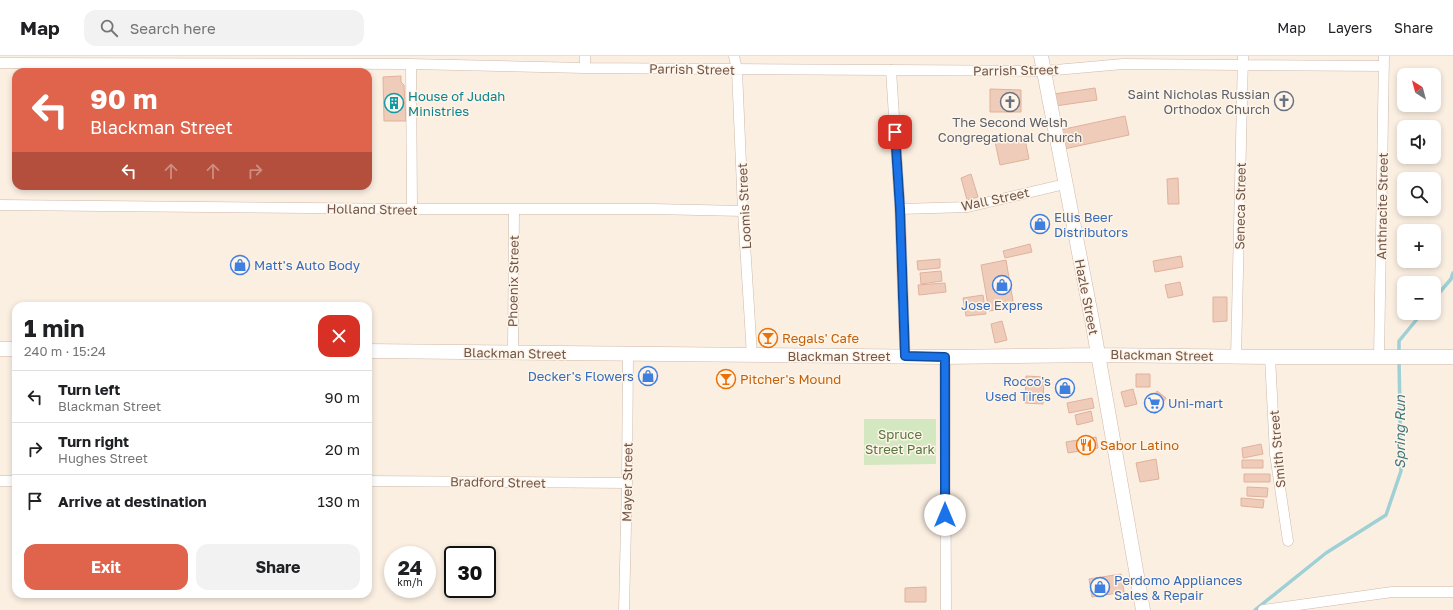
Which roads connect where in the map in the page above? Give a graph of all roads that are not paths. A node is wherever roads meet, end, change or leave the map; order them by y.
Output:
1 (585, 56) edge
2 (734, 56) edge
3 (1041, 56) edge
4 (1243, 60) edge
5 (1384, 61) edge
6 (0, 63) edge
7 (411, 64) junction
8 (585, 68) junction
9 (737, 70) junction
10 (892, 70) junction
11 (1044, 71) junction
12 (1066, 184) junction
13 (0, 205) edge
14 (412, 209) junction
15 (900, 209) junction
16 (514, 210) junction
17 (743, 211) junction
18 (0, 349) edge
19 (12, 349) edge
20 (372, 352) edge
21 (513, 352) junction
22 (628, 354) junction
23 (1098, 355) junction
24 (752, 356) junction
25 (905, 356) junction
26 (1236, 356) junction
27 (945, 357) junction
28 (1270, 357) junction
29 (1379, 357) junction
30 (1453, 357) edge
31 (0, 481) edge
32 (12, 481) edge
33 (372, 481) edge
34 (627, 483) junction
35 (1288, 541) dead end
36 (1453, 592) edge
37 (624, 610) edge
38 (946, 610) edge
39 (1143, 610) edge
40 (1263, 610) edge

1 - 8 street
2 - 9 street, Loomis Street
3 - 11 main road, Hazle Street
4 - 5 street, Parrish Street
4 - 11 street, Parrish Street
4 - 26 street, Seneca Street
5 - 29 street, Anthracite Street
6 - 7 street, Parrish Street
7 - 8 street, Parrish Street
7 - 14 street
8 - 9 street, Parrish Street
9 - 10 street, Parrish Street
9 - 17 street, Loomis Street
10 - 11 street, Parrish Street
10 - 15 street
11 - 12 main road, Hazle Street
12 - 15 street, Wall Street
12 - 23 main road, Hazle Street
13 - 14 street, Holland Street
14 - 16 street, Holland Street
15 - 25 street
16 - 17 street, Holland Street
16 - 21 street, Phoenix Street
17 - 24 street, Loomis Street
18 - 19 main road
20 - 21 main road, Blackman Street
21 - 22 main road, Blackman Street
22 - 24 main road, Blackman Street
22 - 34 street, Mayer Street
23 - 26 main road, Blackman Street
23 - 27 main road, Blackman Street
23 - 39 main road, Hazle Street
24 - 25 main road, Blackman Street
25 - 27 main road, Blackman Street
26 - 28 main road, Blackman Street
27 - 38 street
28 - 29 main road, Blackman Street
28 - 35 street, Smith Street
29 - 30 main road, Blackman Street
31 - 32 street
33 - 34 street, Bradford Street
34 - 37 street, Mayer Street
36 - 40 street

